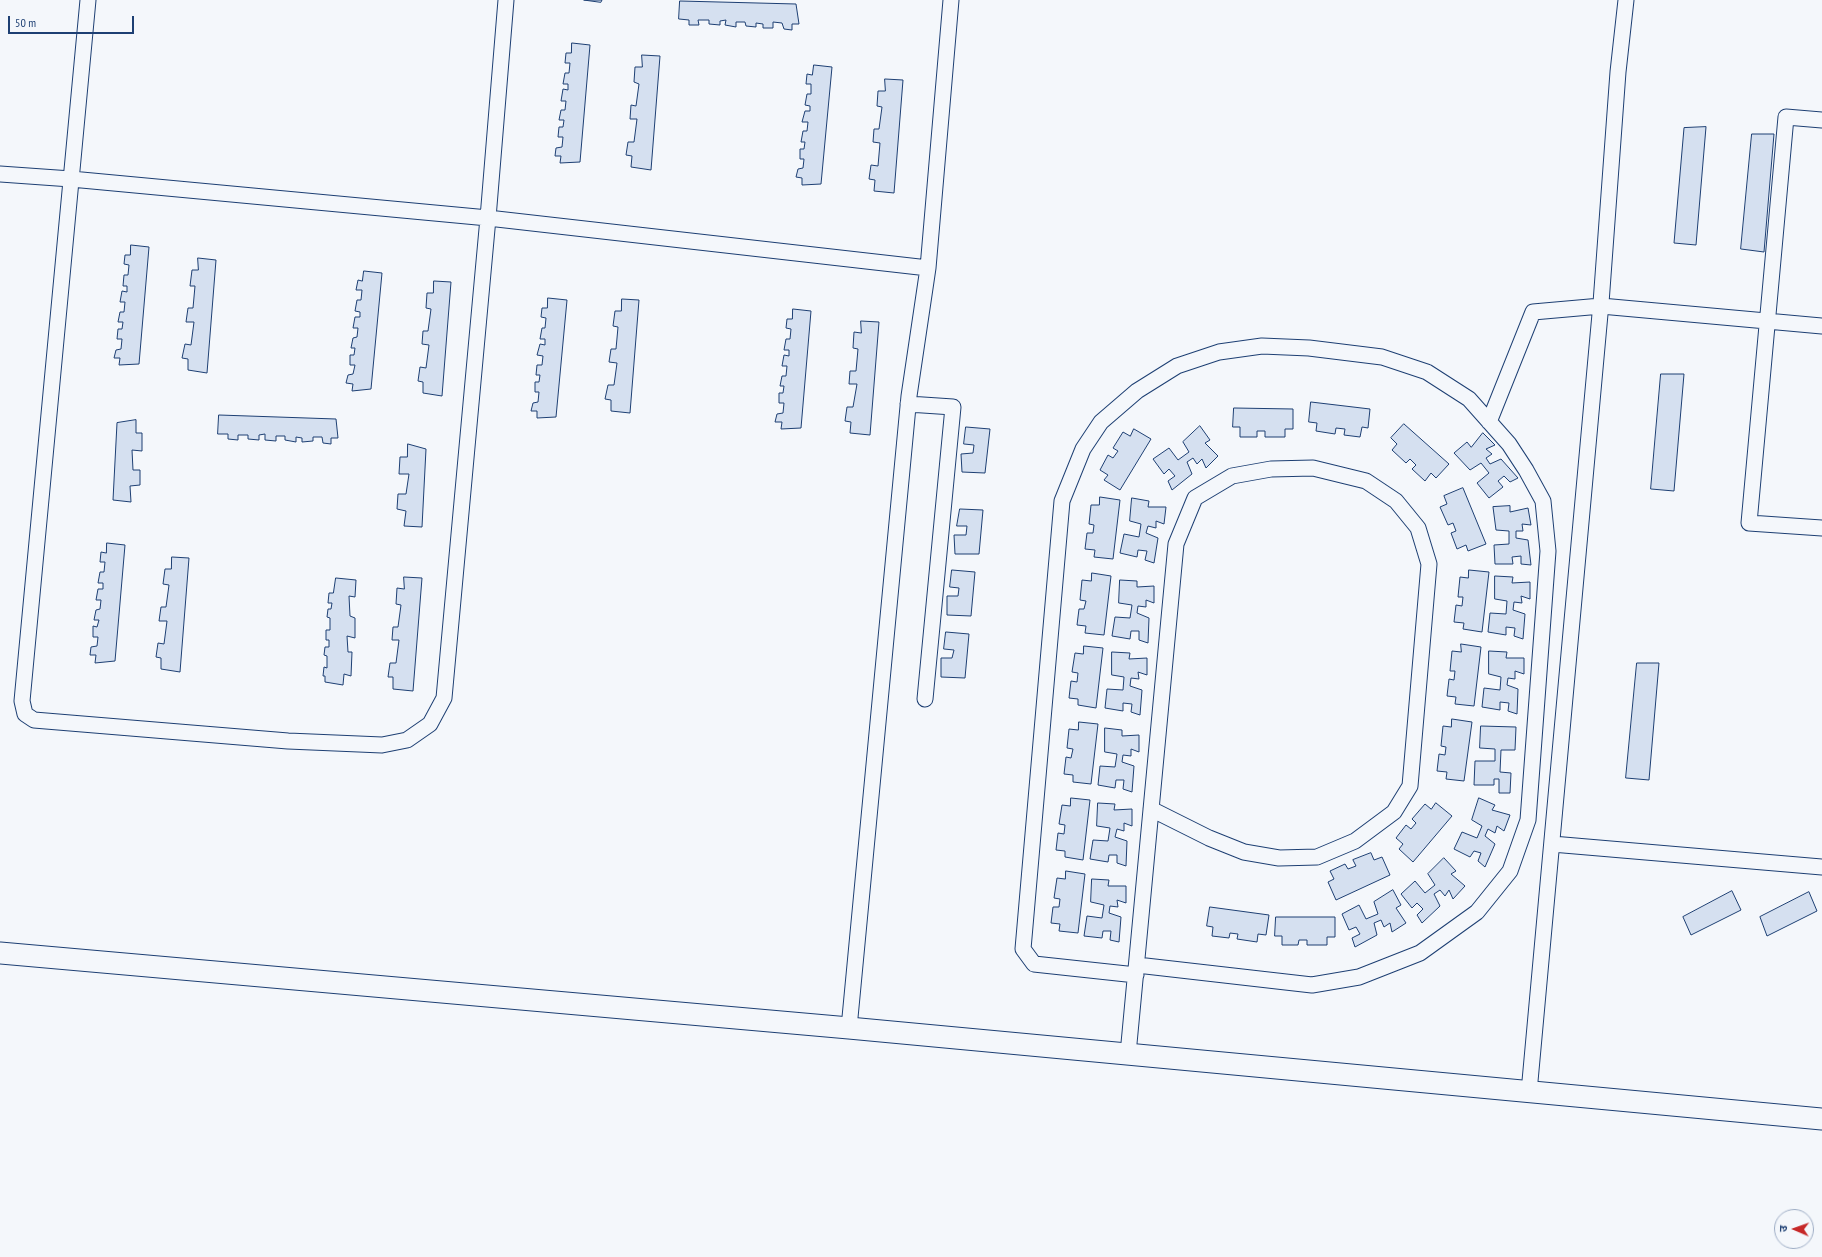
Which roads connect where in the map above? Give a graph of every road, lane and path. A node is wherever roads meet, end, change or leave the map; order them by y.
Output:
1 (88, 0) edge
2 (506, 0) edge
3 (951, 0) edge
4 (1626, 0) edge
5 (1822, 120) edge
6 (0, 174) edge
7 (70, 179) junction
8 (488, 218) junction
9 (928, 268) junction
10 (1601, 306) junction
11 (1768, 321) junction
12 (1822, 326) edge
13 (908, 404) junction
14 (1489, 422) junction
15 (1822, 528) edge
16 (925, 699) dead end
17 (1151, 809) junction
18 (1552, 844) junction
19 (1822, 867) edge
20 (0, 953) edge
21 (1136, 970) junction
22 (849, 1028) junction
23 (1128, 1054) junction
24 (1529, 1092) junction
25 (1822, 1119) edge

1 - 7 street
2 - 8 street
3 - 9 street
4 - 10 street
5 - 11 street
6 - 7 street
7 - 8 street
7 - 8 street
8 - 9 street
9 - 13 street
10 - 11 street
10 - 14 street
10 - 18 street
11 - 12 street
11 - 15 street
13 - 16 street
13 - 22 street
14 - 21 street
14 - 21 street
17 - 17 street
17 - 21 street
18 - 19 street
18 - 24 street
20 - 22 street
21 - 23 street
22 - 23 street
23 - 24 street
24 - 25 street

